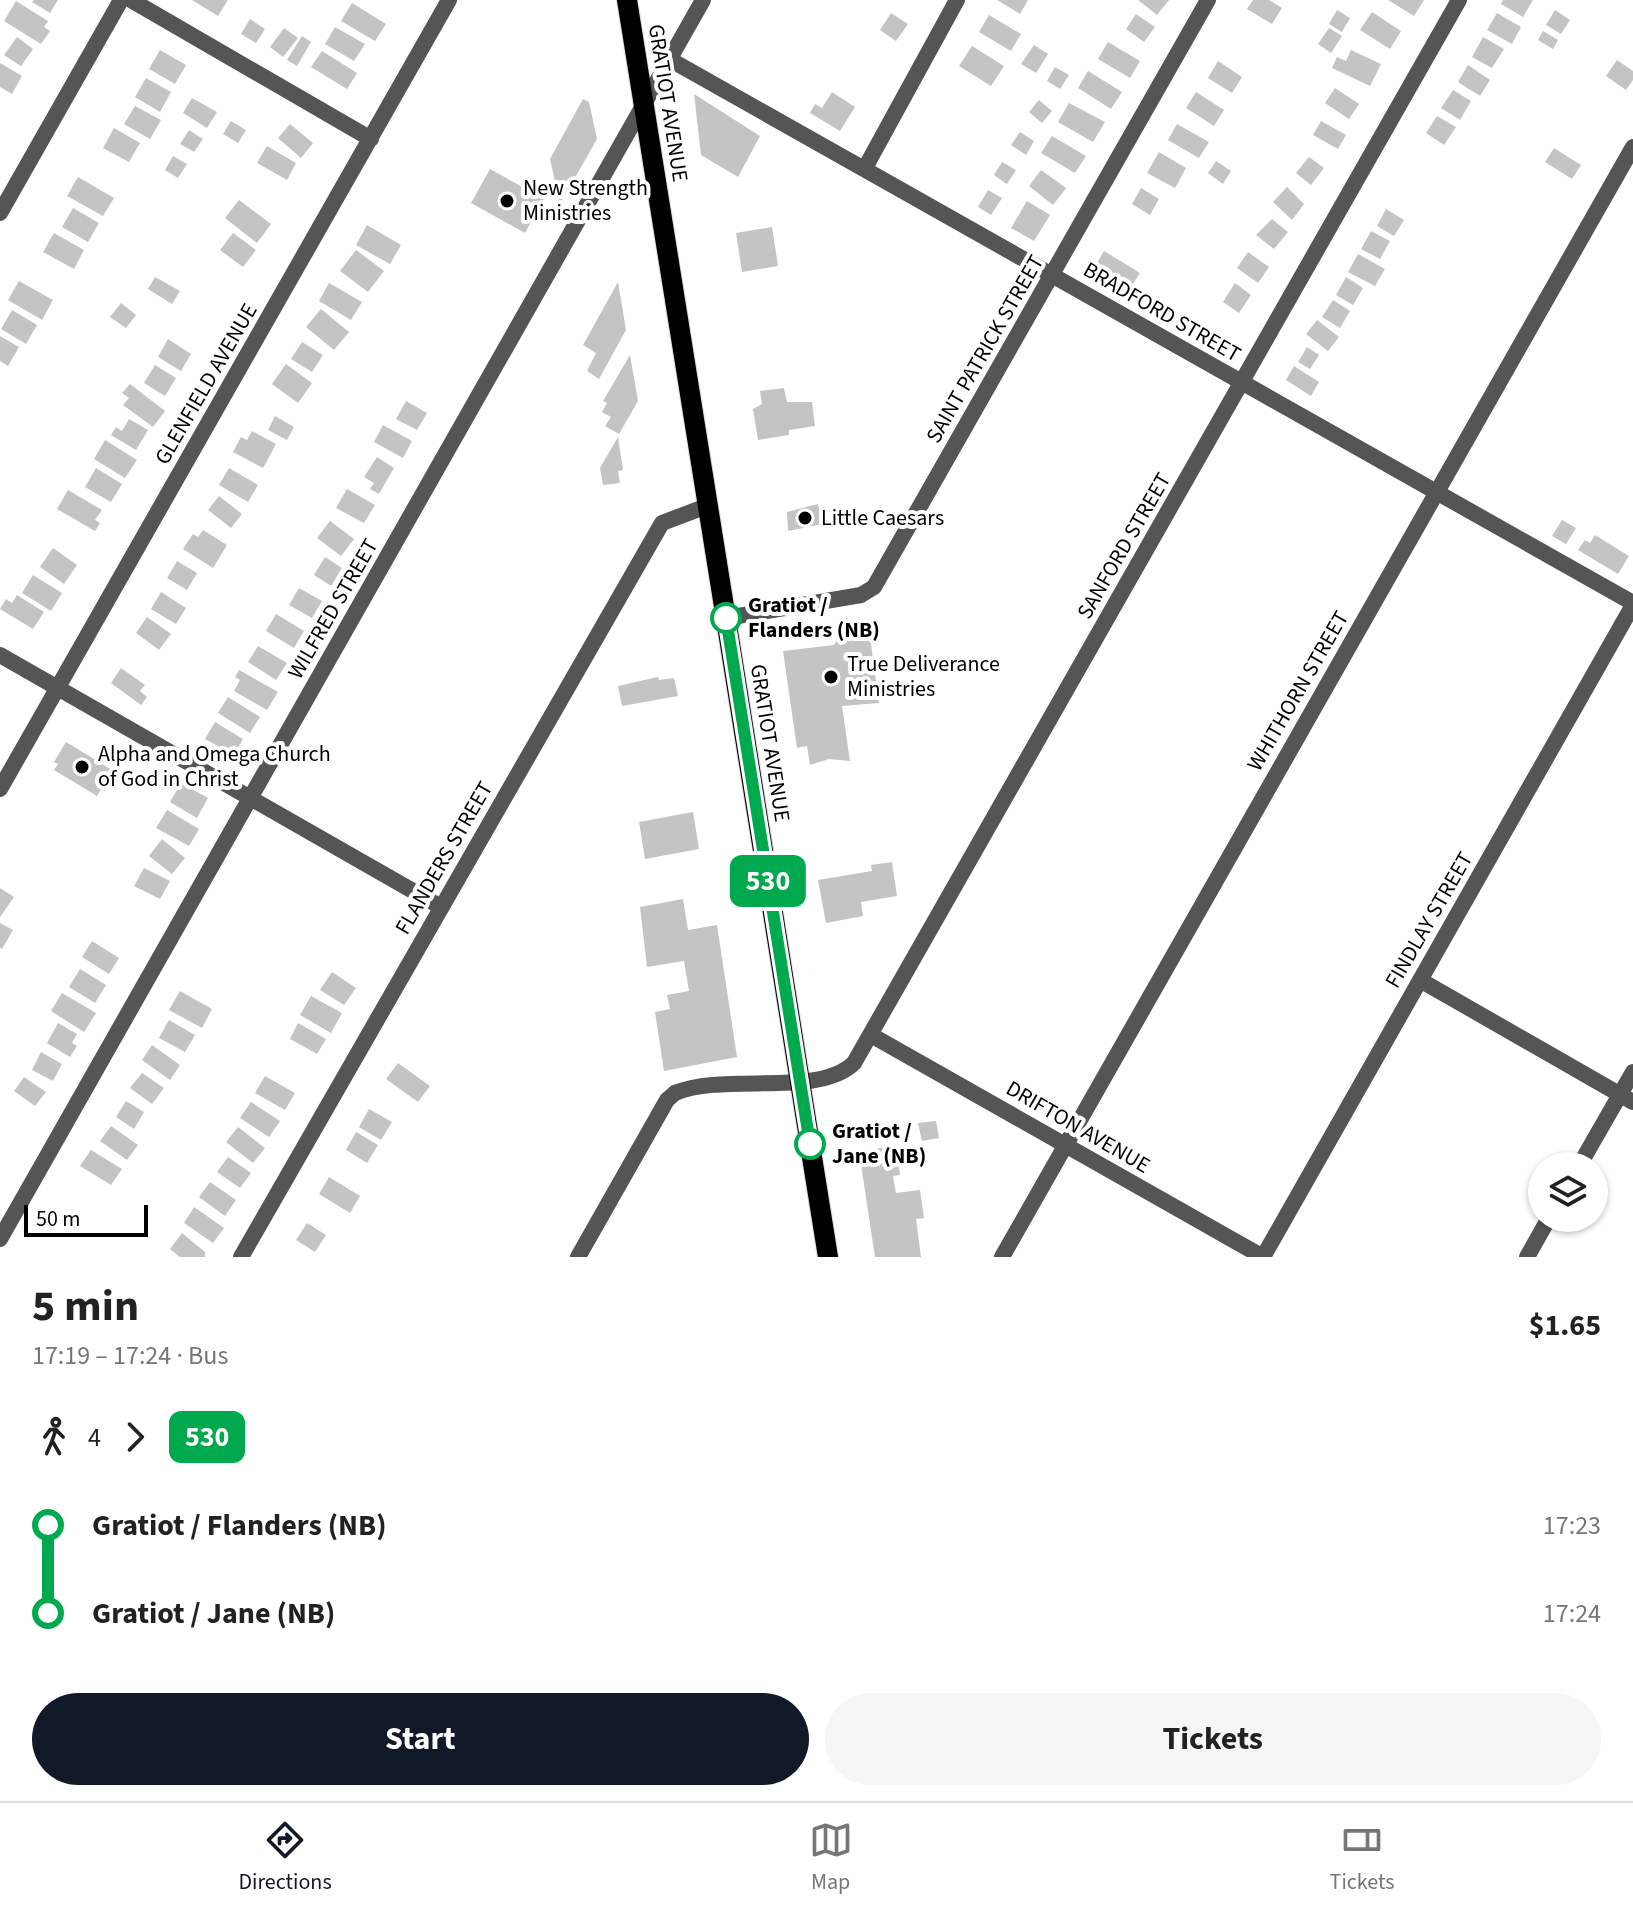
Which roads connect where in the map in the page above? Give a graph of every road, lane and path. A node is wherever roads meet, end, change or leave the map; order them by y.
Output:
1 (121, 0) edge
2 (131, 0) edge
3 (449, 0) edge
4 (627, 0) edge
5 (703, 0) edge
6 (957, 0) edge
7 (1208, 0) edge
8 (1459, 0) edge
9 (669, 59) junction
10 (644, 105) junction
11 (371, 139) junction
12 (1633, 147) edge
13 (865, 168) junction
14 (0, 213) edge
15 (1052, 275) junction
16 (1241, 383) junction
17 (1437, 492) junction
18 (707, 506) junction
19 (1633, 604) edge
20 (726, 618) junction
21 (0, 655) edge
22 (57, 688) junction
23 (0, 789) edge
24 (251, 798) junction
25 (441, 907) junction
26 (1420, 980) junction
27 (871, 1035) junction
28 (1633, 1072) edge
29 (800, 1083) junction
30 (1626, 1098) edge
31 (1065, 1146) junction
32 (1589, 1152) edge
33 (1541, 1232) edge
34 (0, 1239) edge
35 (241, 1257) edge
36 (578, 1257) edge
37 (828, 1257) edge
38 (1002, 1257) edge
39 (1263, 1257) edge
40 (1527, 1257) edge

1 - 14 street
2 - 11 street
3 - 11 street, GLENFIELD AVENUE
4 - 10 main road, GRATIOT AVENUE
5 - 9 street, WILFRED STREET
6 - 13 street
7 - 15 street, SAINT PATRICK STREET
8 - 16 street, SANFORD STREET
9 - 10 street, WILFRED STREET
9 - 13 street, BRADFORD STREET
10 - 18 main road, GRATIOT AVENUE
10 - 24 street, WILFRED STREET
11 - 22 street, GLENFIELD AVENUE
12 - 17 street, WHITHORN STREET
13 - 15 street, BRADFORD STREET
15 - 16 street, BRADFORD STREET
15 - 20 street, SAINT PATRICK STREET
16 - 17 street, BRADFORD STREET
16 - 27 street, SANFORD STREET
17 - 19 street, BRADFORD STREET
17 - 31 street, WHITHORN STREET
18 - 20 main road, GRATIOT AVENUE
18 - 25 street, FLANDERS STREET
19 - 26 street, FINDLAY STREET
20 - 29 main road, GRATIOT AVENUE
21 - 22 street
22 - 23 street, GLENFIELD AVENUE
22 - 24 street
24 - 25 street
24 - 34 street, WILFRED STREET
25 - 35 street, FLANDERS STREET
26 - 30 street
26 - 39 street, FINDLAY STREET
27 - 29 street, SANFORD STREET
27 - 31 street, DRIFTON AVENUE
28 - 30 street
29 - 36 street, SANFORD STREET
29 - 37 main road, GRATIOT AVENUE
30 - 32 street
31 - 38 street, WHITHORN STREET
31 - 39 street, DRIFTON AVENUE
33 - 40 street

